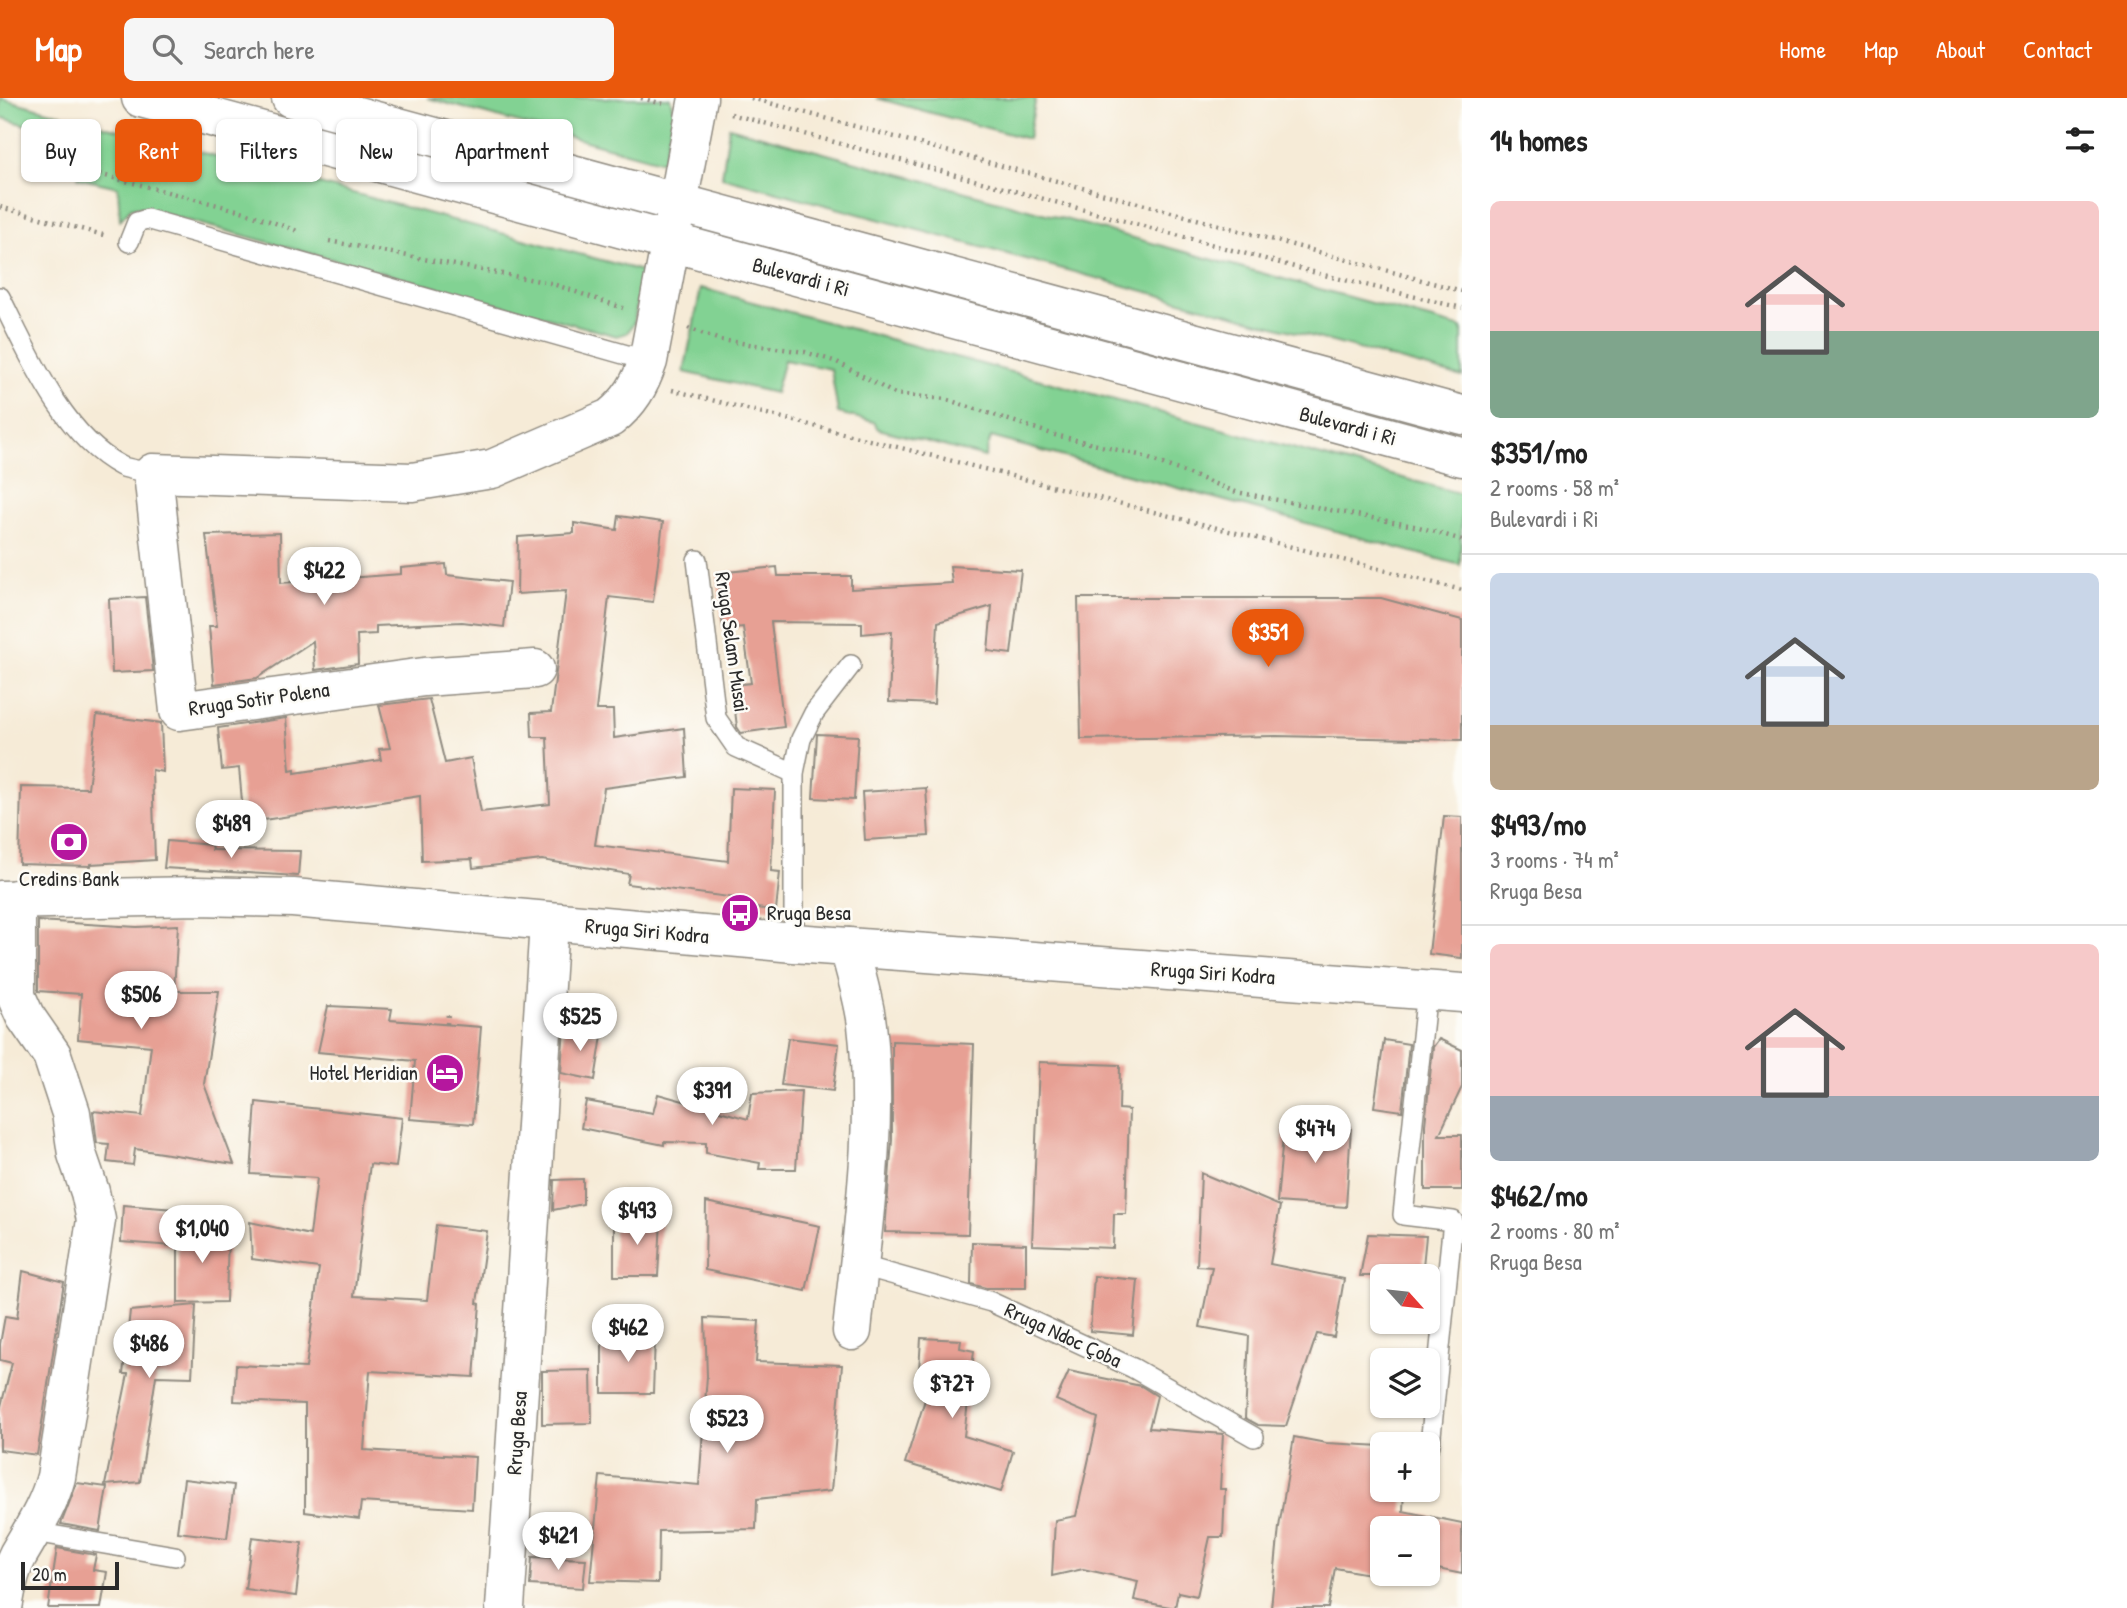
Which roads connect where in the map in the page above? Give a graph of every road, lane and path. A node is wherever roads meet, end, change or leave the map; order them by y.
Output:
1 (141, 98) edge
2 (291, 98) edge
3 (640, 98) edge
4 (751, 98) edge
5 (686, 102) edge
6 (733, 115) dead end
7 (101, 175) edge
8 (678, 203) junction
9 (0, 207) edge
10 (305, 234) dead end
11 (317, 239) dead end
12 (129, 242) joint
13 (671, 242) junction
14 (1462, 291) edge
15 (0, 297) edge
16 (1462, 308) edge
17 (634, 311) dead end
18 (678, 324) dead end
19 (644, 372) junction
20 (1462, 415) edge
21 (1462, 457) edge
22 (153, 473) junction
23 (1462, 540) edge
24 (697, 560) dead end
25 (1462, 590) edge
26 (851, 665) dead end
27 (535, 669) dead end
28 (794, 773) junction
29 (8, 899) edge
30 (549, 923) junction
31 (794, 943) junction
32 (849, 947) junction
33 (1445, 991) edge
34 (448, 1014) dead end
35 (447, 1024) dead end
36 (859, 1265) junction
37 (852, 1331) dead end
38 (1431, 1432) edge
39 (1254, 1437) dead end
40 (34, 1532) junction
41 (176, 1556) dead end
42 (3, 1608) edge
43 (505, 1608) edge

1 - 13 street, Bulevardi i Ri
2 - 8 street, Bulevardi i Ri
3 - 5 path
4 - 14 path
5 - 8 street
6 - 16 path
7 - 10 path
8 - 13 street
8 - 20 street, Bulevardi i Ri
9 - 12 path
11 - 17 path
12 - 19 lane
13 - 19 street
13 - 21 street, Bulevardi i Ri
15 - 22 lane
18 - 23 path
19 - 22 street
19 - 25 path
22 - 27 street, Rruga Sotir Polena
24 - 28 lane, Rruga Selam Musai
26 - 28 lane
28 - 31 lane
29 - 30 street, Rruga Siri Kodra
29 - 40 street
30 - 31 street, Rruga Siri Kodra
30 - 43 street, Rruga Besa
31 - 32 street, Rruga Siri Kodra
32 - 33 street, Rruga Siri Kodra
32 - 36 street
33 - 38 lane
34 - 35 path
36 - 37 street
36 - 39 lane, Rruga Ndoc Çoba
40 - 41 lane
40 - 42 street

